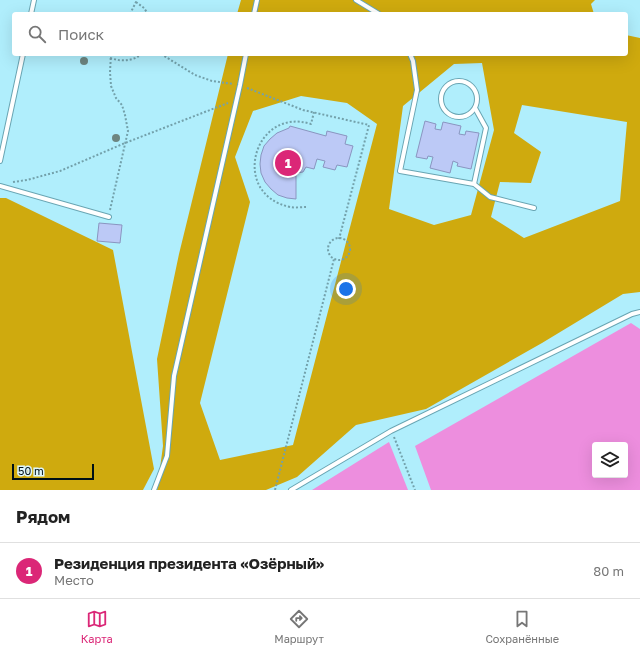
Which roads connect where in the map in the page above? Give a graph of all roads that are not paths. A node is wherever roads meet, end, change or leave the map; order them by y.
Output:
1 (34, 0) edge
2 (257, 0) edge
3 (356, 0) edge
4 (31, 12) edge
5 (254, 12) edge
6 (375, 12) edge
7 (23, 56) edge
8 (246, 56) edge
9 (411, 56) edge
10 (475, 108) junction
11 (0, 161) edge
12 (474, 184) junction
13 (0, 186) edge
14 (534, 208) dead end
15 (109, 218) road end
16 (640, 312) edge
17 (154, 490) edge
18 (291, 490) edge

1 - 4 lane
2 - 5 lane
3 - 6 lane
7 - 11 lane
8 - 17 lane
9 - 12 lane
10 - 10 lane
10 - 12 lane
12 - 14 lane
13 - 15 lane
16 - 18 lane

